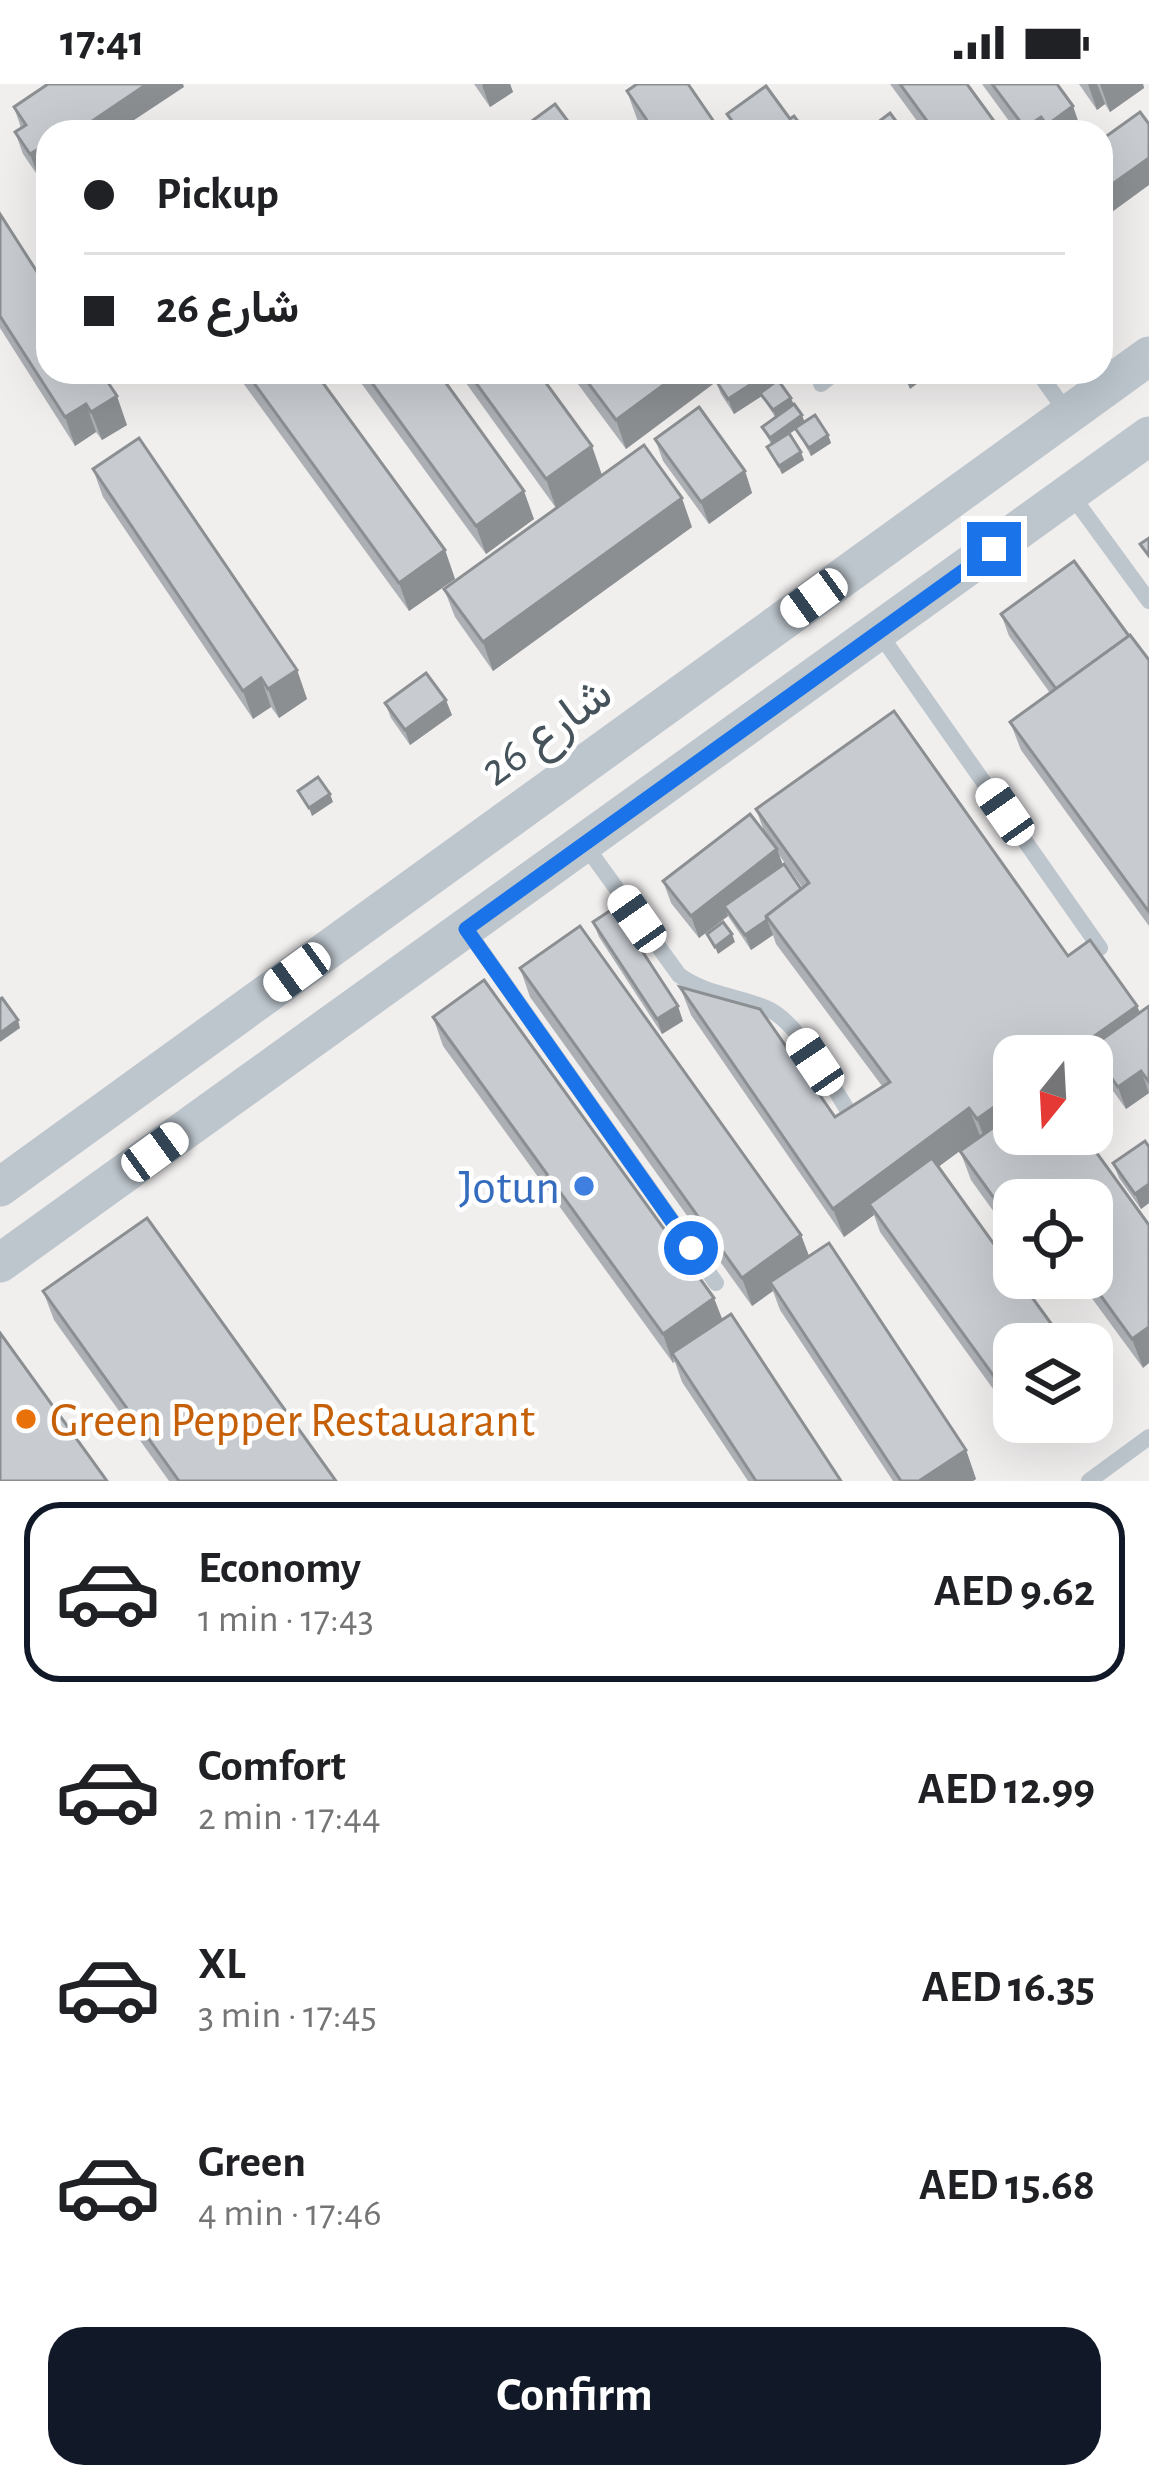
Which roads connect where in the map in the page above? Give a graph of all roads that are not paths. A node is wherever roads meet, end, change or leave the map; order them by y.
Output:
1 (1149, 356) edge
2 (1113, 382) edge
3 (1046, 384) edge
4 (1111, 384) edge
5 (1068, 415) junction
6 (1149, 436) edge
7 (1070, 493) junction
8 (1149, 601) edge
9 (878, 632) junction
10 (704, 677) junction
11 (729, 740) junction
12 (585, 844) junction
13 (466, 929) junction
14 (1100, 948) edge
15 (859, 1128) edge
16 (0, 1187) edge
17 (0, 1263) edge
18 (716, 1282) dead end
19 (1149, 1437) edge
20 (1089, 1481) edge

1 - 2 street, شارع 26
3 - 5 lane
4 - 5 street, شارع 26
5 - 10 street, شارع 26
6 - 7 street
7 - 8 lane
7 - 9 street
9 - 11 street
9 - 14 lane
10 - 11 street
10 - 16 street, شارع 26
11 - 12 street
12 - 13 street
12 - 15 lane
13 - 17 street
13 - 18 lane
19 - 20 lane

